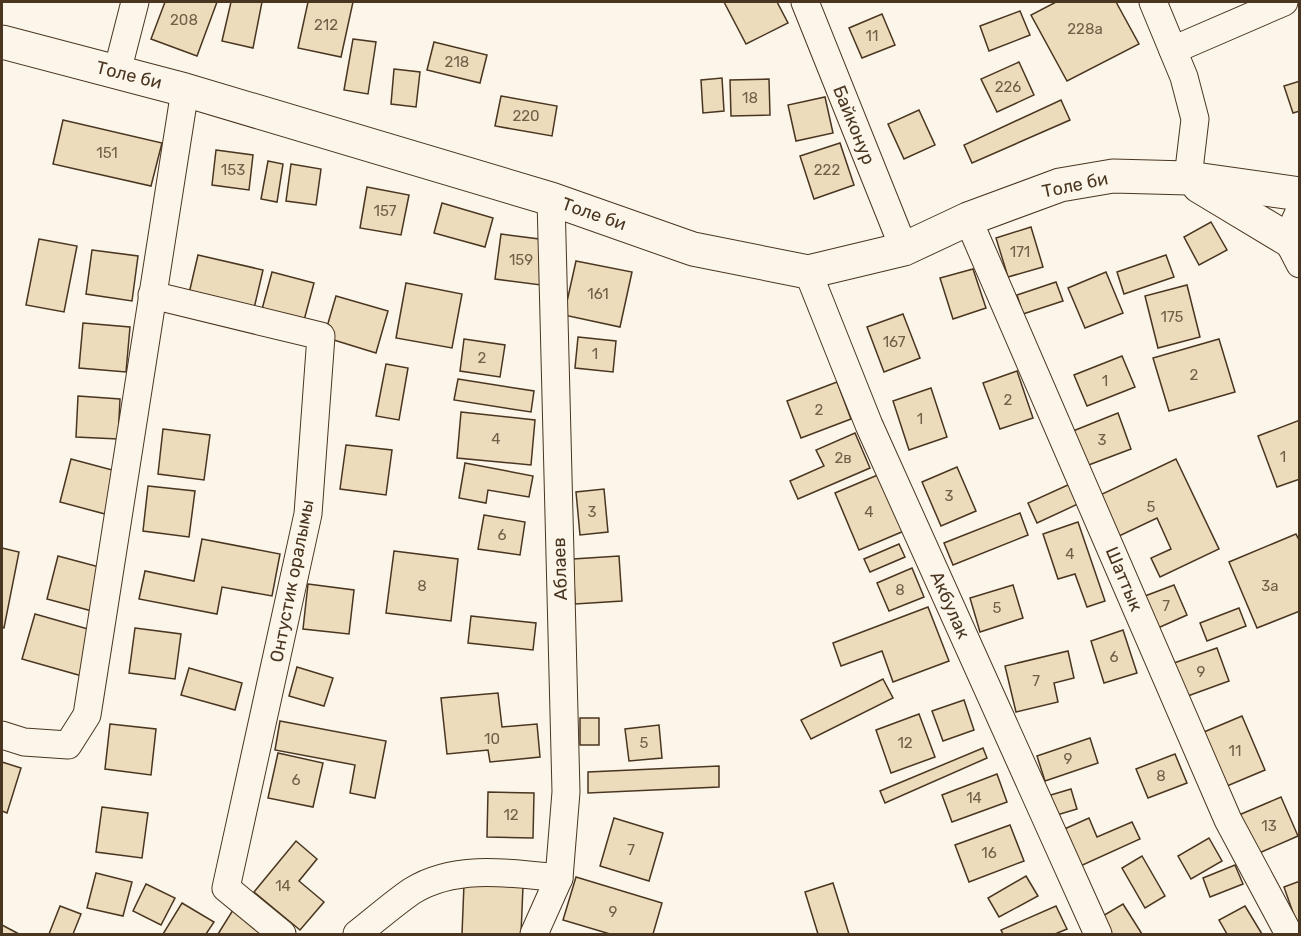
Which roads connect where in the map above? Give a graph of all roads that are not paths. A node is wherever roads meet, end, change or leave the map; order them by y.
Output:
1 (135, 2) edge
2 (805, 2) edge
3 (1154, 2) edge
4 (1284, 2) edge
5 (2, 42) edge
6 (1173, 50) junction
7 (117, 72) junction
8 (185, 90) junction
9 (1188, 178) junction
10 (1299, 194) edge
11 (551, 199) junction
12 (968, 219) junction
13 (1296, 239) edge
14 (904, 249) junction
15 (808, 272) junction
16 (152, 295) junction
17 (2, 735) edge
18 (559, 878) junction
19 (282, 934) edge
20 (357, 934) edge
21 (534, 934) edge
22 (1098, 934) edge
23 (1289, 934) edge

1 - 7 street
2 - 14 street, Байконур
3 - 6 street
4 - 6 street
5 - 7 main road, Толе би
6 - 9 street
7 - 8 main road, Толе би
8 - 11 main road, Толе би
8 - 16 street
9 - 10 main road, Толе би
9 - 12 main road, Толе би
9 - 13 main road
11 - 15 main road, Толе би
11 - 18 street, Аблаев
12 - 14 main road, Толе би
12 - 23 street, Шаттык
14 - 15 main road, Толе би
15 - 22 street, Акбулак
16 - 17 street
16 - 19 street, Онтустик оралымы
18 - 20 street
18 - 21 street, Аблаев

